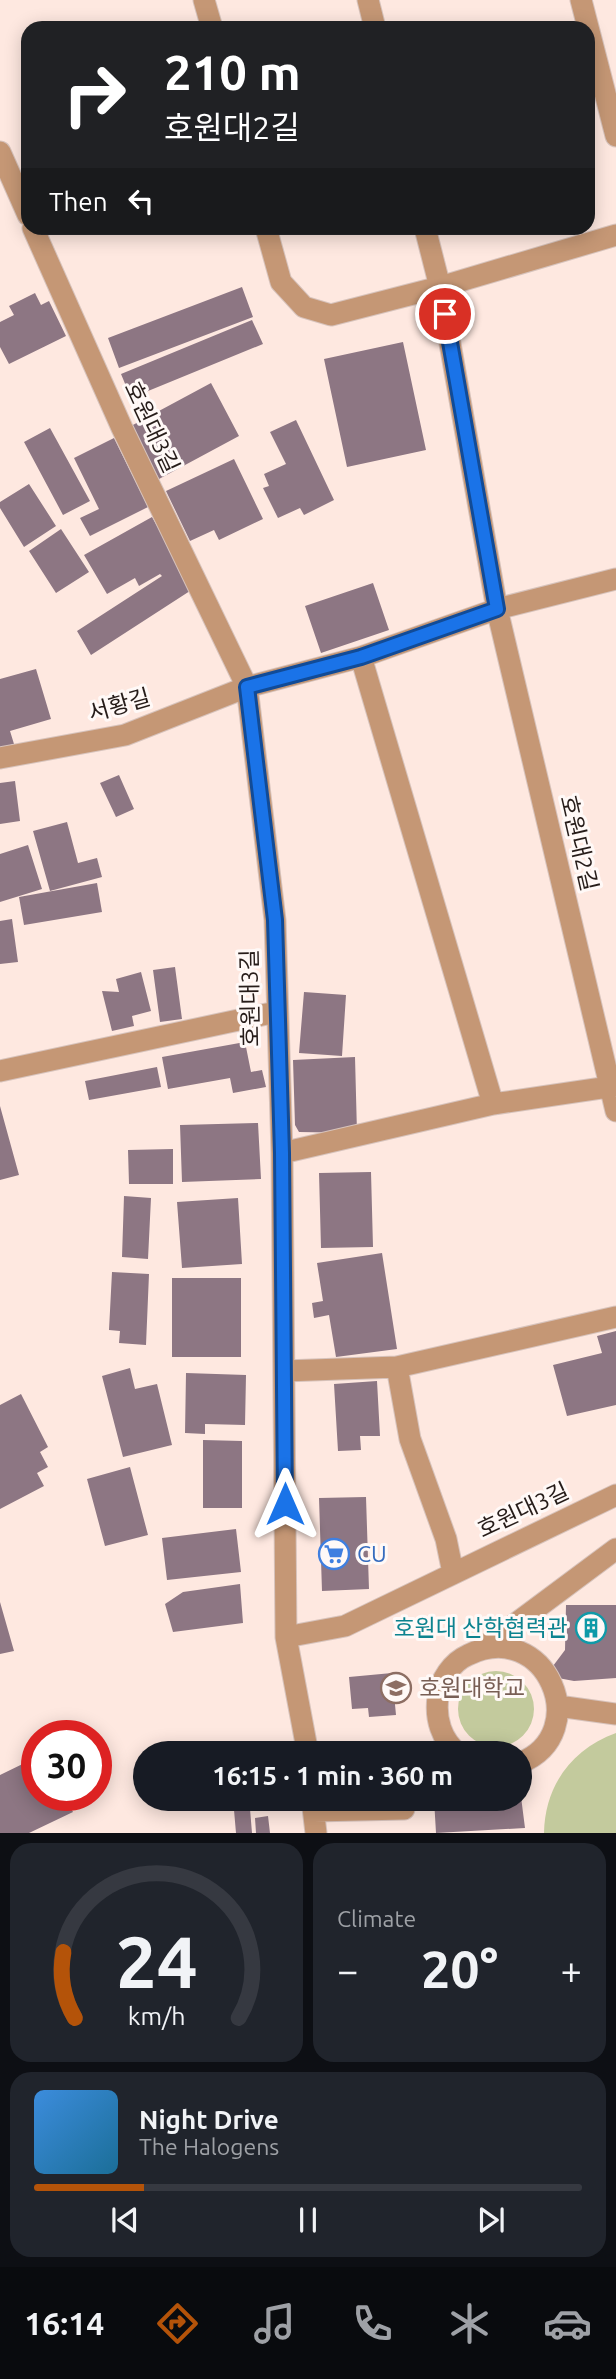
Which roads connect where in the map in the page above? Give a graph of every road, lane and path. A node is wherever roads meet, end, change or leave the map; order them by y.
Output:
1 (205, 0) edge
2 (369, 0) edge
3 (581, 0) edge
4 (210, 21) edge
5 (374, 21) edge
6 (586, 21) edge
7 (595, 54) edge
8 (616, 136) edge
9 (0, 152) edge
10 (21, 199) edge
11 (36, 235) edge
12 (268, 235) edge
13 (427, 235) edge
14 (616, 235) edge
15 (440, 287) junction
16 (616, 579) edge
17 (497, 609) junction
18 (361, 657) junction
19 (247, 687) junction
20 (0, 758) edge
21 (276, 1012) junction
22 (0, 1071) edge
23 (612, 1087) edge
24 (493, 1104) junction
25 (616, 1111) edge
26 (282, 1153) junction
27 (616, 1317) edge
28 (397, 1367) junction
29 (284, 1371) junction
30 (616, 1495) edge
31 (616, 1549) edge
32 (453, 1573) junction
33 (286, 1637) junction
34 (483, 1648) junction
35 (558, 1706) junction
36 (616, 1714) edge
37 (303, 1741) edge
38 (449, 1741) edge
39 (532, 1757) edge
40 (314, 1811) edge
41 (316, 1833) edge

1 - 4 street
2 - 5 street
3 - 6 street
7 - 8 street
9 - 10 street
11 - 19 street, 호원대3길
12 - 15 street
13 - 15 street, 호원대2길
14 - 15 street
15 - 17 street, 호원대2길
16 - 17 street
17 - 18 street
17 - 23 street, 호원대2길
18 - 19 street
18 - 24 street
19 - 20 street, 서황길
19 - 21 street, 호원대3길
21 - 22 street
21 - 26 street, 호원대3길
23 - 24 street
23 - 25 street, 호원대2길
24 - 26 street
26 - 29 street, 호원대3길
27 - 28 street
28 - 29 street
28 - 32 street, 호원대3길
29 - 33 street, 호원대3길
30 - 32 street, 호원대3길
31 - 34 street
32 - 33 street, 호원대3길
33 - 37 street
34 - 35 street
34 - 38 street
35 - 36 street
35 - 39 street
40 - 41 street

